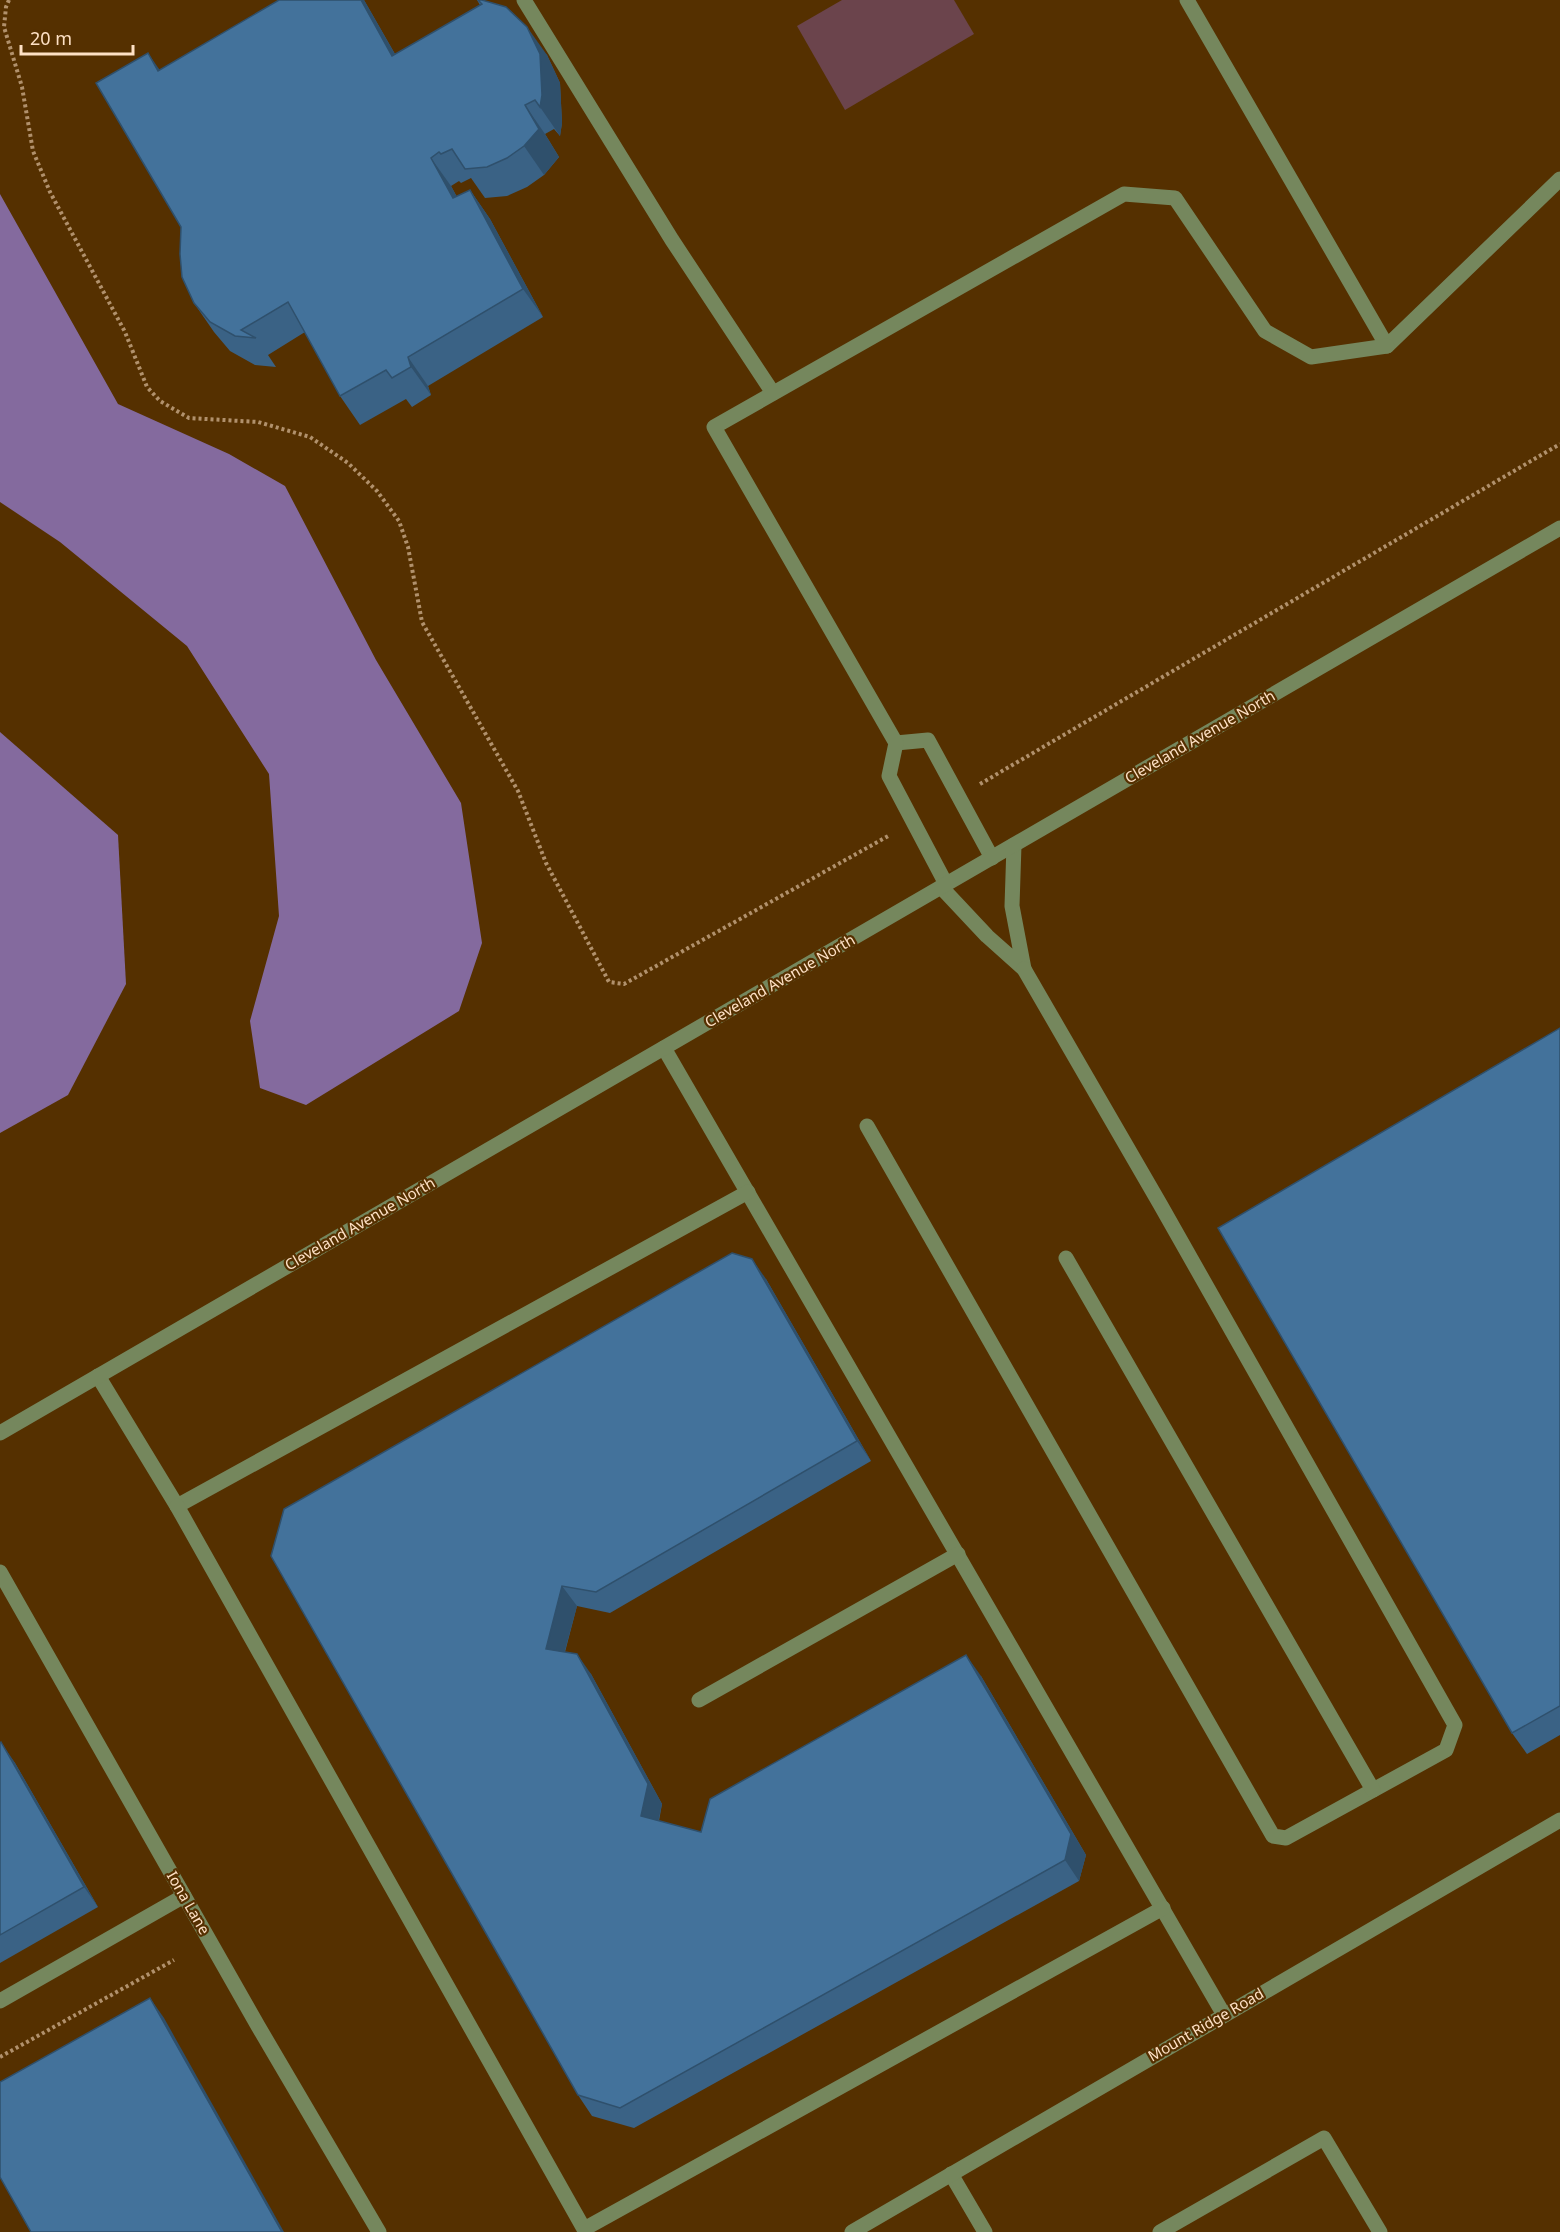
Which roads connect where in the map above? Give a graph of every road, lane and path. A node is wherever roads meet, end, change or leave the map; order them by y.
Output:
1 (9, 0) edge
2 (524, 0) edge
3 (1187, 0) edge
4 (1560, 179) edge
5 (1387, 346) junction
6 (773, 393) junction
7 (1560, 444) edge
8 (1560, 528) edge
9 (896, 743) junction
10 (959, 796) junction
11 (914, 822) junction
12 (1014, 845) junction
13 (992, 858) junction
14 (944, 886) junction
15 (1024, 969) junction
16 (664, 1048) junction
17 (867, 1126) dead end
18 (748, 1192) junction
19 (1066, 1258) dead end
20 (98, 1376) junction
21 (0, 1433) edge
22 (177, 1506) junction
23 (958, 1554) junction
24 (0, 1572) edge
25 (699, 1700) dead end
26 (1373, 1790) junction
27 (1560, 1820) edge
28 (184, 1896) junction
29 (1163, 1908) junction
30 (174, 1960) dead end
31 (0, 2001) edge
32 (1224, 2014) junction
33 (0, 2057) edge
34 (951, 2174) junction
35 (379, 2232) edge
36 (852, 2232) edge
37 (985, 2232) edge
38 (1160, 2232) edge
39 (1380, 2232) edge

1 - 11 path
2 - 6 street
3 - 5 street
4 - 5 street
5 - 6 street
6 - 9 street
7 - 10 path
8 - 12 street, Cleveland Avenue North
9 - 10 street
9 - 11 street
10 - 13 street
11 - 14 street
12 - 13 street, Cleveland Avenue North
12 - 15 street
13 - 14 street, Cleveland Avenue North
14 - 15 street
14 - 16 street, Cleveland Avenue North
15 - 26 street
16 - 18 street
16 - 20 street, Cleveland Avenue North
17 - 26 street
18 - 22 street
18 - 23 street
19 - 26 street
20 - 21 street, Cleveland Avenue North
20 - 22 street
22 - 29 street
23 - 25 street
23 - 29 street
24 - 28 street, Iona Lane
27 - 32 street, Mount Ridge Road
28 - 31 street
28 - 35 street, Iona Lane
29 - 32 street
30 - 33 path
32 - 34 street, Mount Ridge Road
34 - 36 street, Mount Ridge Road
34 - 37 street
38 - 39 street

